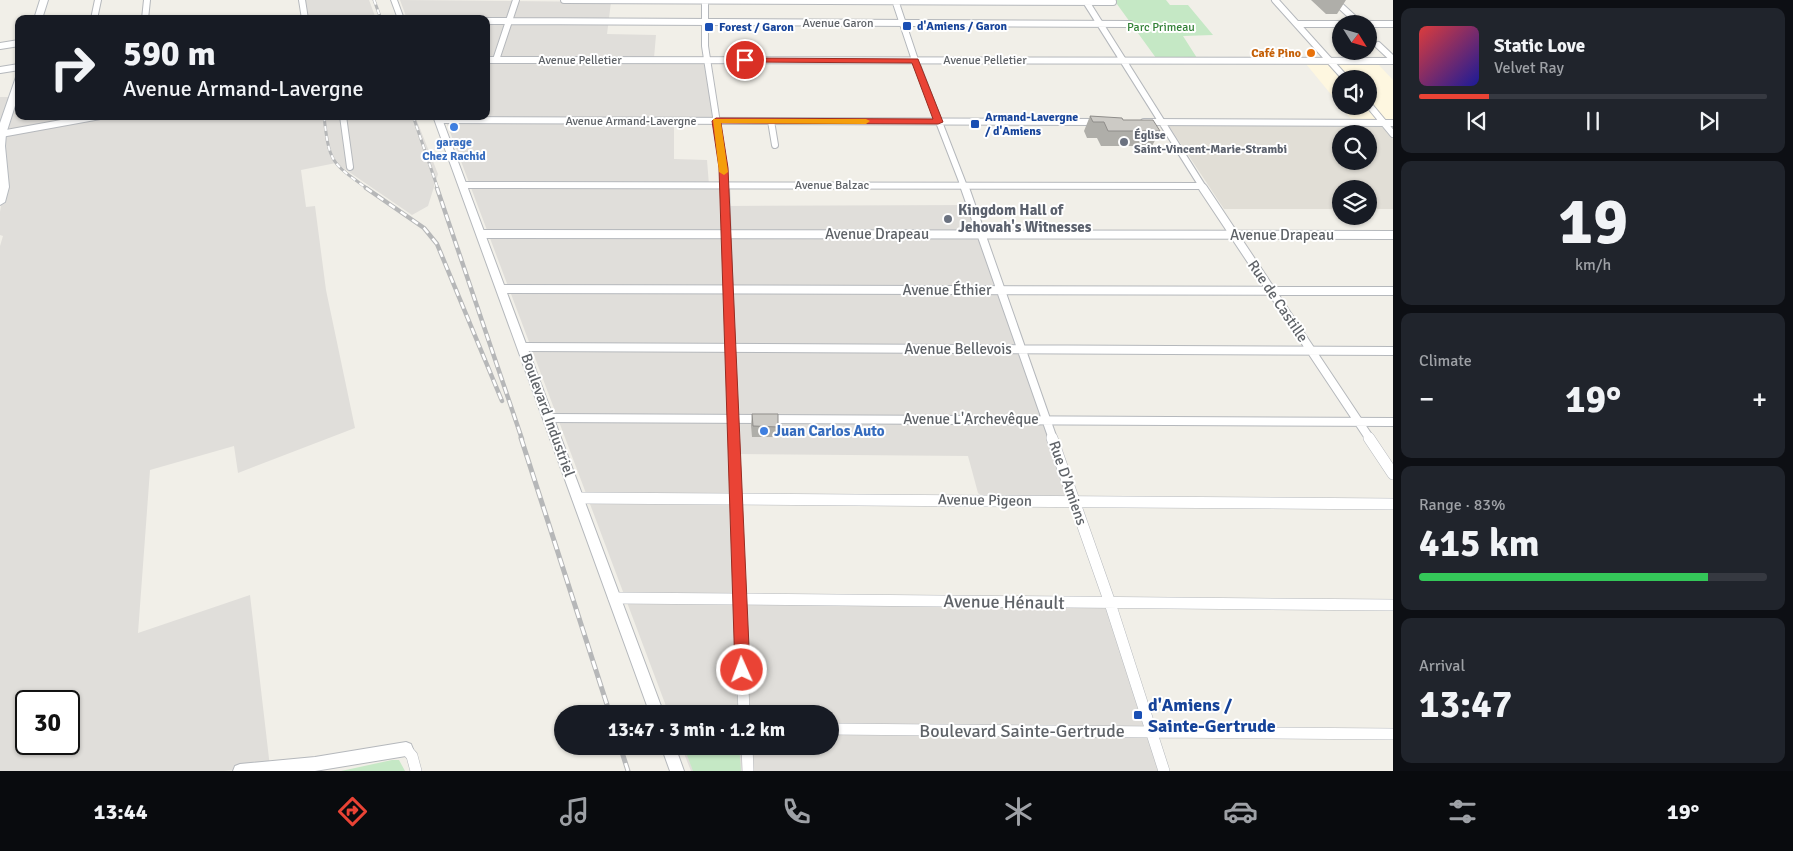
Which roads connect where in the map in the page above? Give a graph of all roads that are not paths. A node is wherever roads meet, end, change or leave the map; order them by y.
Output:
1 (44, 0) edge
2 (98, 0) edge
3 (147, 0) edge
4 (302, 0) edge
5 (394, 0) edge
6 (516, 0) edge
7 (564, 0) edge
8 (705, 0) edge
9 (1275, 0) edge
10 (1334, 0) edge
11 (895, 1) edge
12 (1085, 1) edge
13 (1113, 2) dead end
14 (39, 15) edge
15 (95, 15) edge
16 (145, 15) edge
17 (304, 15) edge
18 (400, 15) edge
19 (1350, 15) edge
20 (490, 21) edge
21 (508, 22) junction
22 (704, 22) junction
23 (902, 23) junction
24 (1100, 23) junction
25 (1130, 24) dead end
26 (1298, 24) junction
27 (1332, 24) edge
28 (1378, 24) edge
29 (1393, 24) edge
30 (15, 43) edge
31 (0, 46) edge
32 (1378, 46) dead end
33 (490, 60) edge
34 (496, 60) junction
35 (708, 60) junction
36 (915, 60) junction
37 (1123, 60) junction
38 (1393, 60) edge
39 (1331, 61) junction
40 (15, 68) edge
41 (0, 70) edge
42 (1338, 70) edge
43 (15, 92) edge
44 (1377, 115) edge
45 (490, 119) edge
46 (78, 120) edge
47 (344, 120) edge
48 (439, 120) edge
49 (716, 121) junction
50 (771, 121) junction
51 (938, 122) junction
52 (1104, 122) edge
53 (1133, 122) edge
54 (1161, 122) junction
55 (1384, 123) junction
56 (1393, 123) edge
57 (2, 134) junction
58 (1393, 134) edge
59 (776, 145) dead end
60 (350, 167) dead end
61 (462, 185) junction
62 (724, 185) junction
63 (964, 186) junction
64 (1202, 186) junction
65 (0, 202) edge
66 (481, 234) junction
67 (726, 234) junction
68 (981, 234) junction
69 (1234, 235) junction
70 (1393, 235) edge
71 (501, 289) junction
72 (728, 290) junction
73 (1000, 290) junction
74 (1272, 291) junction
75 (1393, 291) edge
76 (523, 347) junction
77 (731, 348) junction
78 (1020, 350) junction
79 (1311, 351) junction
80 (1393, 351) edge
81 (548, 418) junction
82 (734, 418) junction
83 (1046, 420) junction
84 (1359, 422) junction
85 (1393, 422) edge
86 (1393, 474) edge
87 (578, 498) junction
88 (736, 500) junction
89 (1074, 501) junction
90 (1393, 504) edge
91 (614, 598) junction
92 (740, 599) junction
93 (1110, 603) junction
94 (1393, 605) edge
95 (653, 705) edge
96 (744, 705) edge
97 (839, 729) edge
98 (1152, 732) junction
99 (1393, 734) edge
100 (406, 749) joint
101 (672, 755) edge
102 (747, 755) edge
103 (240, 771) edge
104 (416, 771) edge
105 (678, 771) edge
106 (748, 771) edge
107 (1164, 771) edge

1 - 14 main road
2 - 15 street
3 - 16 street
4 - 17 street
5 - 18 street
6 - 21 street
7 - 8 street
8 - 11 street
8 - 22 street
9 - 26 street
10 - 19 street
11 - 12 street
11 - 23 street, Rue D'Amiens
12 - 13 street
12 - 24 street, Rue de Castille
20 - 21 street, Avenue Garon
21 - 22 street, Avenue Garon
21 - 34 street
22 - 23 street, Avenue Garon
22 - 35 street
23 - 24 street, Avenue Garon
23 - 36 street, Rue D'Amiens
24 - 25 street, Avenue Garon
24 - 37 street, Rue de Castille
26 - 27 street
26 - 39 street
28 - 29 street
30 - 31 street
32 - 38 street
33 - 34 street, Avenue Pelletier
34 - 35 street, Avenue Pelletier
35 - 36 street, Avenue Pelletier
35 - 49 street
36 - 37 street, Avenue Pelletier
36 - 51 street, Rue D'Amiens
37 - 39 street, Avenue Pelletier
37 - 54 street, Rue de Castille
38 - 39 street, Avenue Pelletier
39 - 42 street
40 - 41 street
43 - 57 main road
44 - 55 street
45 - 49 street, Avenue Armand-Lavergne
46 - 57 street
47 - 60 street
48 - 61 street, Boulevard Industriel
49 - 50 street, Avenue Armand-Lavergne
49 - 62 street
50 - 51 street, Avenue Armand-Lavergne
50 - 59 street
51 - 52 street, Avenue Armand-Lavergne
51 - 63 street, Rue D'Amiens
53 - 54 street
54 - 55 street
54 - 64 street, Rue de Castille
55 - 56 street
55 - 58 street
57 - 65 main road
61 - 62 street, Avenue Balzac
61 - 66 street, Boulevard Industriel
62 - 63 street, Avenue Balzac
62 - 67 street
63 - 64 street, Avenue Balzac
63 - 68 street, Rue D'Amiens
64 - 69 street, Rue de Castille
66 - 67 street, Avenue Drapeau
66 - 71 street, Boulevard Industriel
67 - 68 street, Avenue Drapeau
67 - 72 street
68 - 69 street, Avenue Drapeau
68 - 73 street, Rue D'Amiens
69 - 70 street, Avenue Drapeau
69 - 74 street, Rue de Castille
71 - 72 street, Avenue Éthier
71 - 76 street, Boulevard Industriel
72 - 73 street, Avenue Éthier
72 - 77 street
73 - 74 street, Avenue Éthier
73 - 78 street, Rue D'Amiens
74 - 75 street, Avenue Éthier
74 - 79 street, Rue de Castille
76 - 77 street, Avenue Bellevois
76 - 81 street, Boulevard Industriel
77 - 78 street, Avenue Bellevois
77 - 82 street
78 - 79 street, Avenue Bellevois
78 - 83 street, Rue D'Amiens
79 - 80 street, Avenue Bellevois
79 - 84 street, Rue de Castille
81 - 82 street, Avenue L'Archevêque
81 - 87 street, Boulevard Industriel
82 - 83 street, Avenue L'Archevêque
82 - 88 street
83 - 84 street, Avenue L'Archevêque
83 - 89 street, Rue D'Amiens
84 - 85 street, Avenue L'Archevêque
84 - 86 street, Rue de Castille
87 - 88 street, Avenue Pigeon
87 - 91 street, Boulevard Industriel
88 - 89 street, Avenue Pigeon
88 - 92 street
89 - 90 street, Avenue Pigeon
89 - 93 street, Rue D'Amiens
91 - 92 street, Avenue Hénault
91 - 95 street, Boulevard Industriel
92 - 93 street, Avenue Hénault
92 - 96 street
93 - 94 street, Avenue Hénault
93 - 98 street, Rue D'Amiens
97 - 98 street, Boulevard Sainte-Gertrude
98 - 99 street, Boulevard Sainte-Gertrude
98 - 107 street, Rue D'Amiens
100 - 103 street
100 - 104 street
101 - 105 street
102 - 106 street

